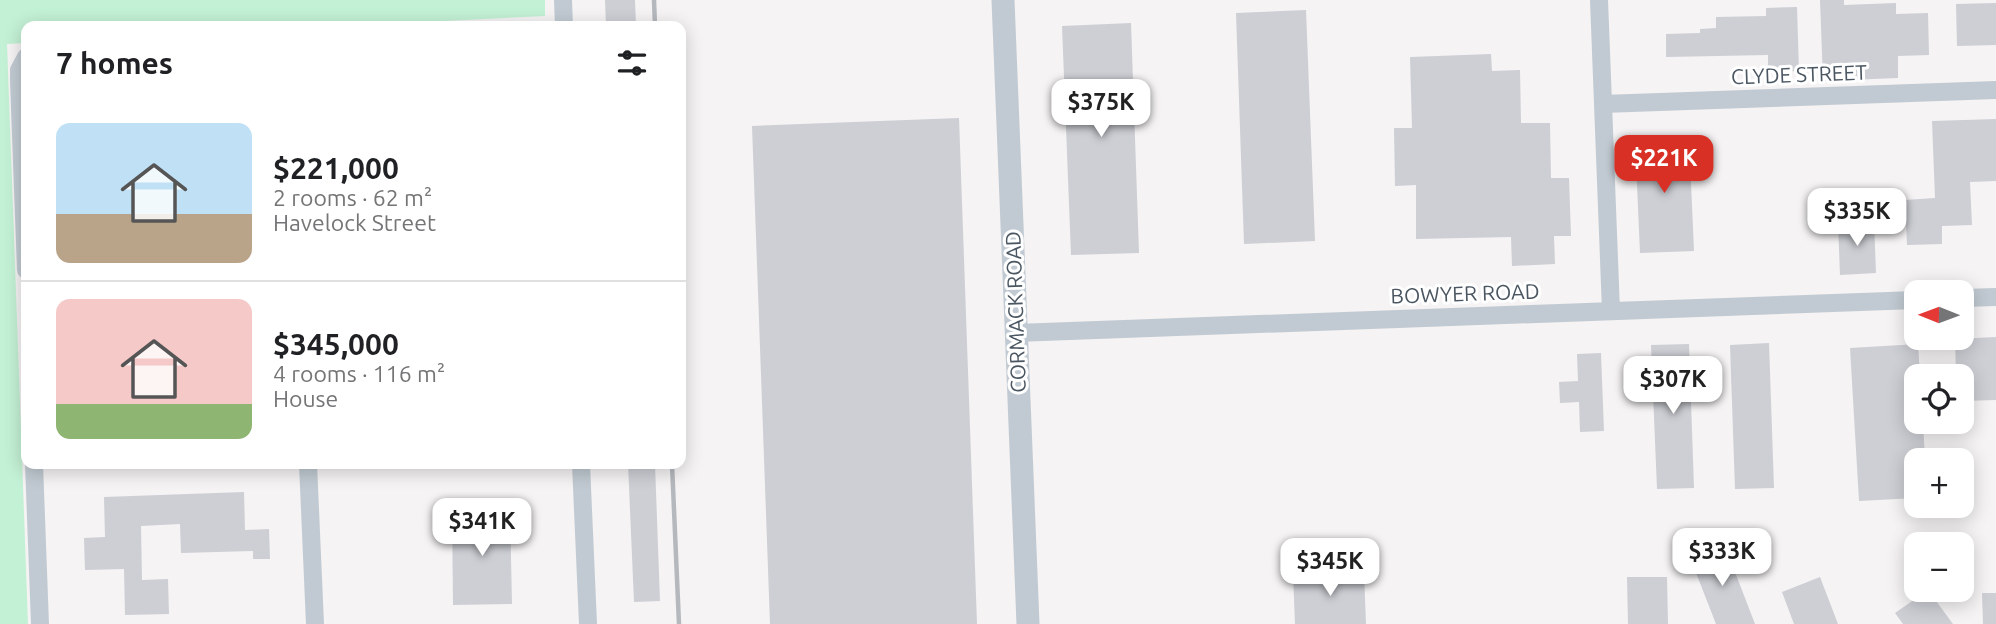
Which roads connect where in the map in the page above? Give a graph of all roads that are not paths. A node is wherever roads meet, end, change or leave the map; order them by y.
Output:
1 (563, 0) edge
2 (1003, 0) edge
3 (1600, 0) edge
4 (564, 21) edge
5 (21, 67) edge
6 (1996, 90) edge
7 (1603, 104) junction
8 (21, 135) edge
9 (1996, 297) edge
10 (1974, 298) edge
11 (1904, 300) edge
12 (1611, 311) junction
13 (1016, 333) junction
14 (34, 469) edge
15 (309, 469) edge
16 (581, 469) edge
17 (40, 624) edge
18 (315, 624) edge
19 (588, 624) edge
20 (1028, 624) edge

1 - 4 street
2 - 13 street, CORMACK ROAD
3 - 7 street
5 - 8 street
6 - 7 street, CLYDE STREET
7 - 12 street
9 - 10 street
11 - 12 street, BOWYER ROAD
12 - 13 street, BOWYER ROAD
13 - 20 street, CORMACK ROAD
14 - 17 street
15 - 18 street
16 - 19 street

